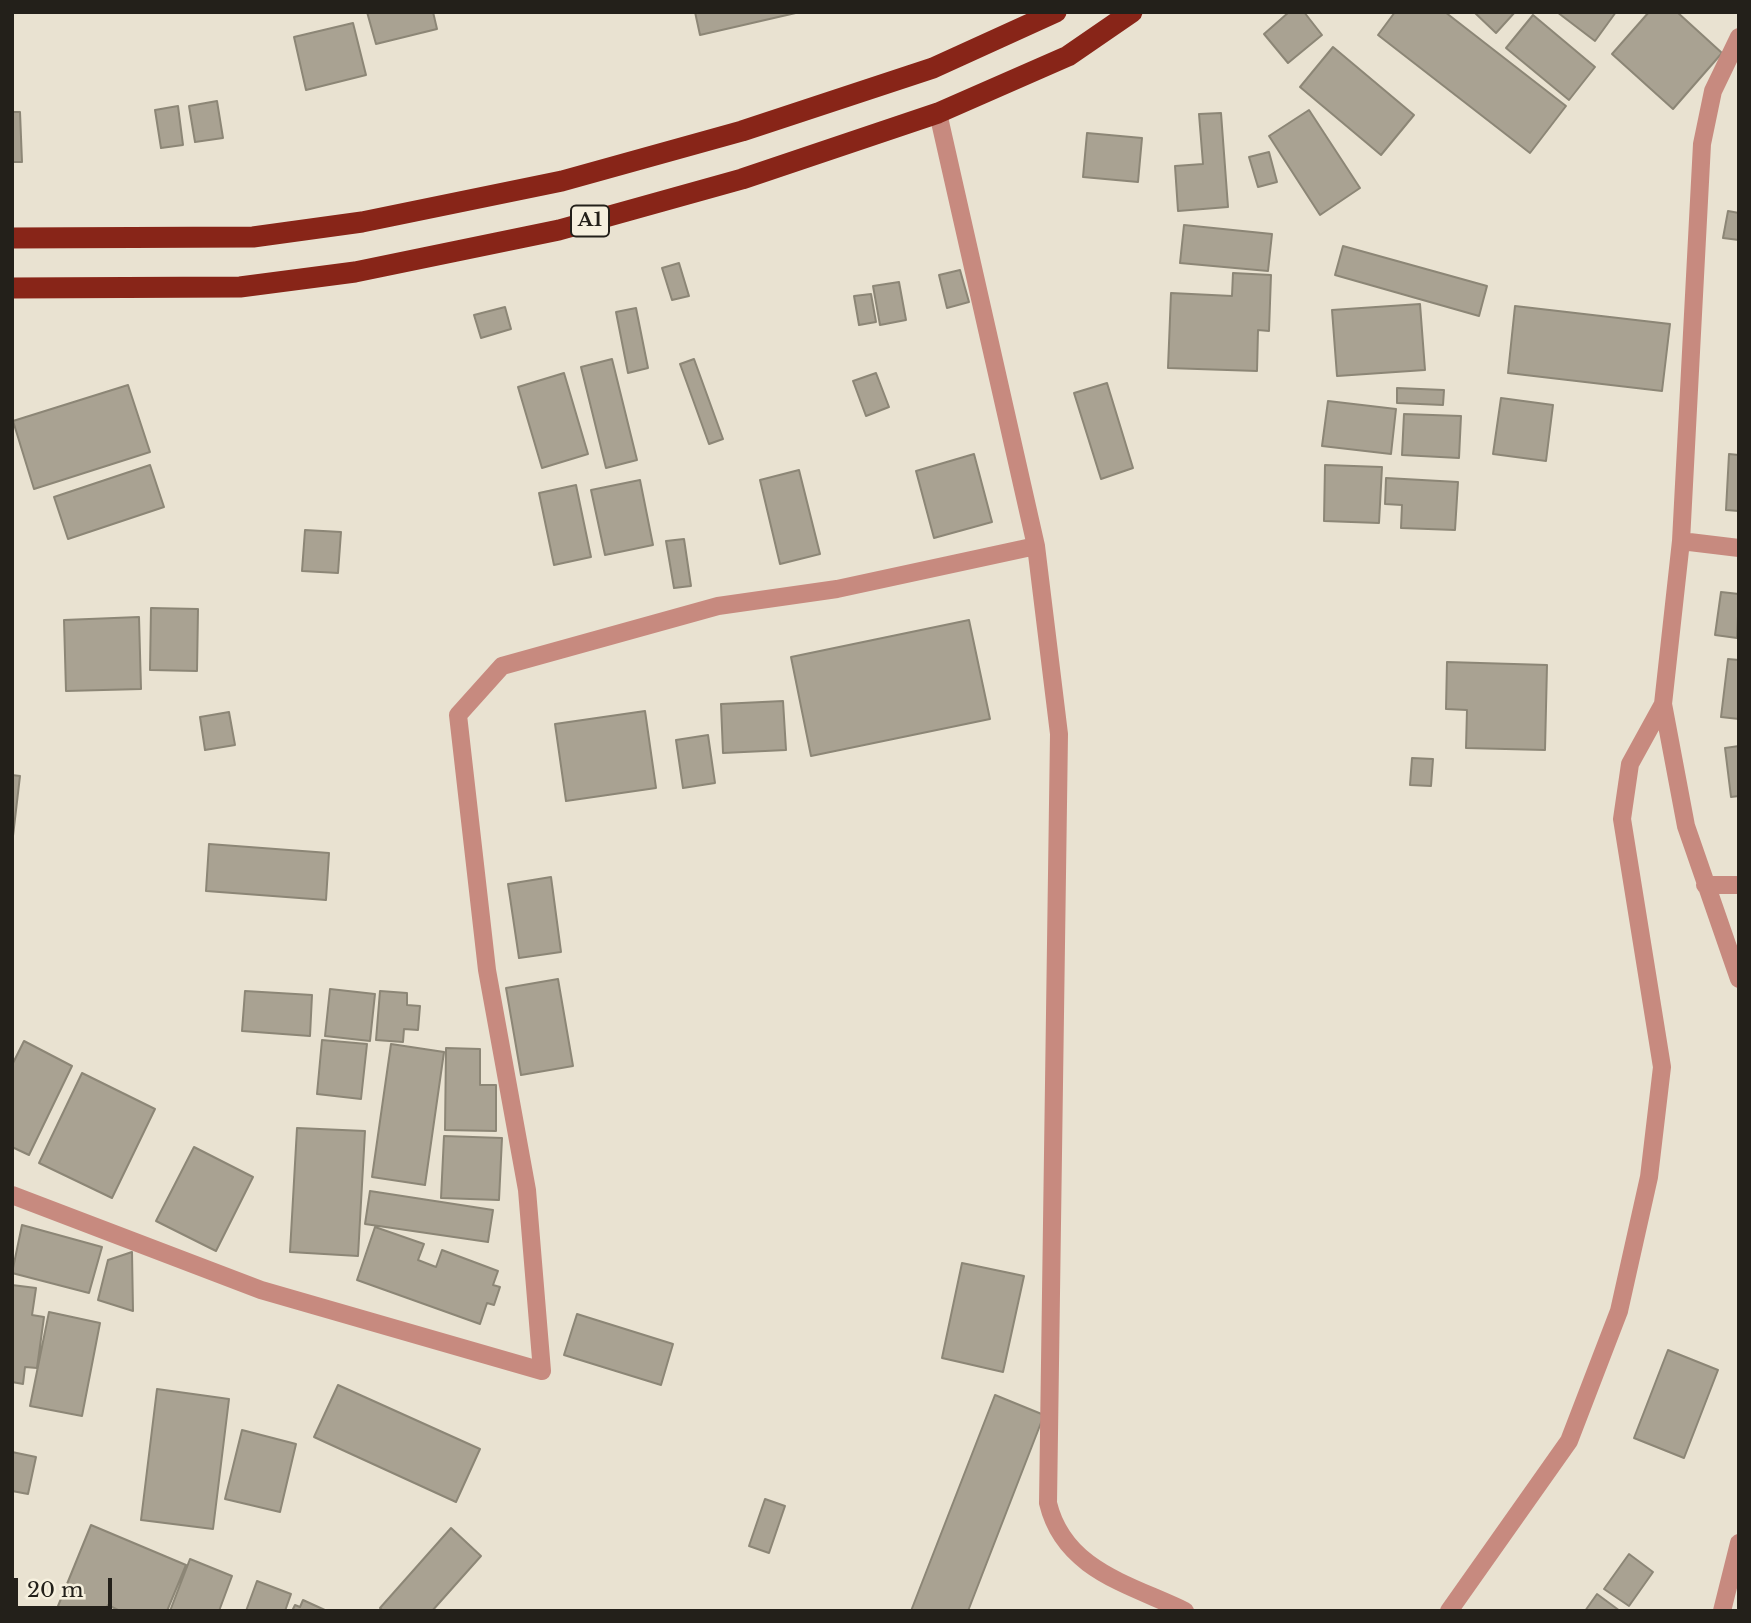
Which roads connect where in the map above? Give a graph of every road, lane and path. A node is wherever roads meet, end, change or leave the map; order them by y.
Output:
1 (1056, 12) edge
2 (1132, 12) edge
3 (1739, 37) edge
4 (939, 113) junction
5 (12, 238) edge
6 (12, 288) edge
7 (1681, 541) junction
8 (1037, 546) junction
9 (1739, 548) edge
10 (1663, 704) junction
11 (1705, 885) junction
12 (1739, 885) edge
13 (1739, 979) edge
14 (12, 1195) edge
15 (1739, 1543) edge
16 (1185, 1611) edge
17 (1449, 1611) edge
18 (1722, 1611) edge

1 - 5 highway, A1
2 - 4 highway, A1
3 - 7 street
4 - 6 highway, A1
4 - 8 street
7 - 9 street
7 - 10 street
8 - 14 street
8 - 16 street
10 - 11 street
10 - 17 street
11 - 12 street
11 - 13 street
15 - 18 street

